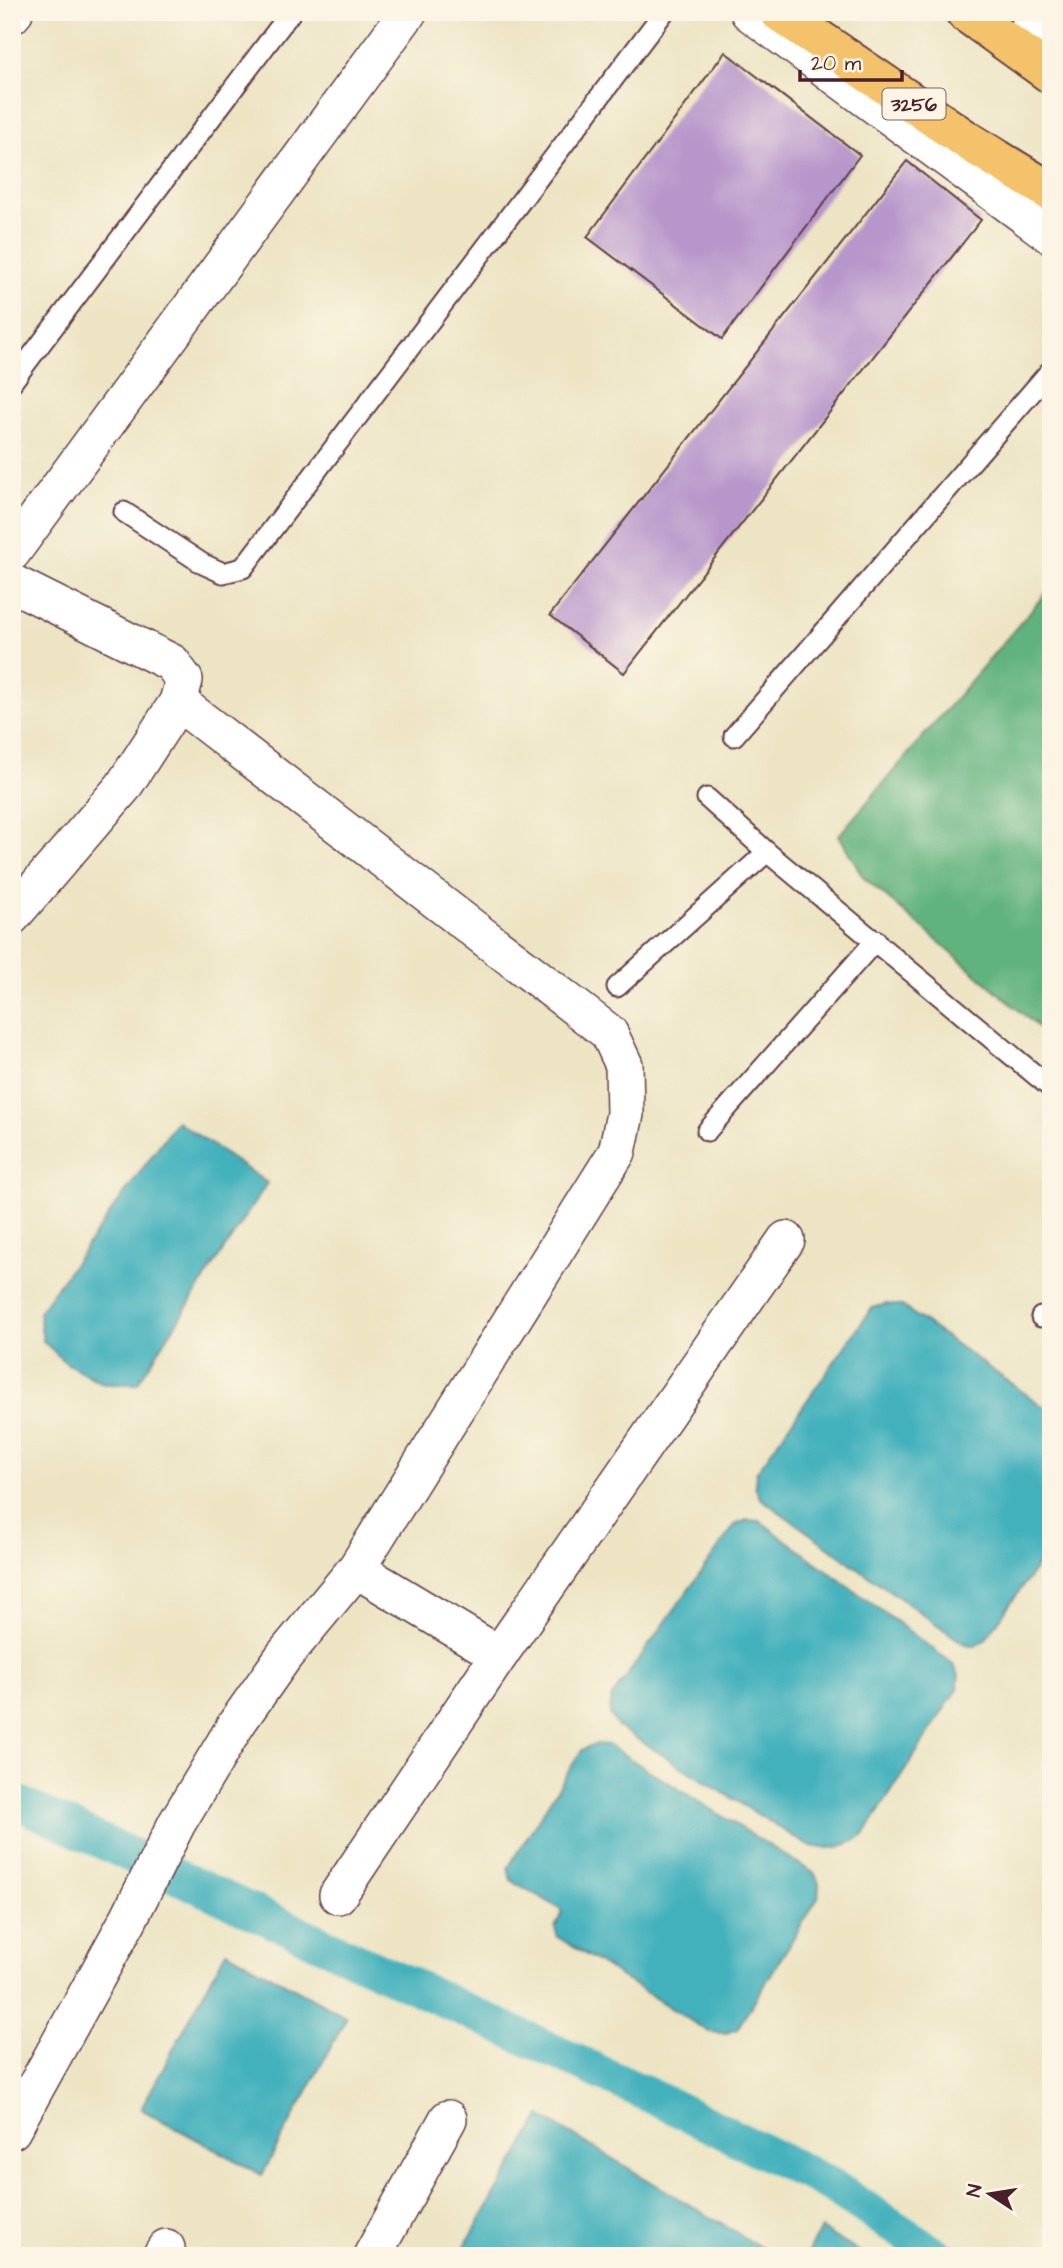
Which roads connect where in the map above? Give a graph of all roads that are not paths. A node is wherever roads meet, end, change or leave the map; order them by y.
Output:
1 (291, 12) edge
2 (408, 12) edge
3 (664, 12) edge
4 (749, 12) edge
5 (779, 12) edge
6 (965, 12) edge
7 (1038, 12) edge
8 (1017, 48) junction
9 (1051, 74) edge
10 (1051, 192) edge
11 (1051, 235) edge
12 (1051, 370) edge
13 (12, 382) edge
14 (124, 512) dead end
15 (12, 552) edge
16 (12, 583) edge
17 (178, 702) junction
18 (734, 736) dead end
19 (707, 798) dead end
20 (767, 852) junction
21 (12, 916) edge
22 (876, 940) junction
23 (617, 987) dead end
24 (1051, 1088) edge
25 (707, 1131) dead end
26 (786, 1240) dead end
27 (356, 1569) junction
28 (499, 1655) junction
29 (338, 1895) dead end
30 (448, 2119) dead end
31 (12, 2130) edge
32 (372, 2256) edge

1 - 13 lane
2 - 15 street
3 - 14 lane
4 - 11 street
5 - 10 main road, 3256
6 - 8 main road
7 - 8 street
8 - 9 main road
12 - 18 lane
16 - 17 street
17 - 21 street
17 - 27 street
19 - 20 lane
20 - 22 lane
20 - 23 lane
22 - 24 lane
22 - 25 lane
26 - 28 street
27 - 28 street
27 - 31 street
28 - 29 street
30 - 32 street

